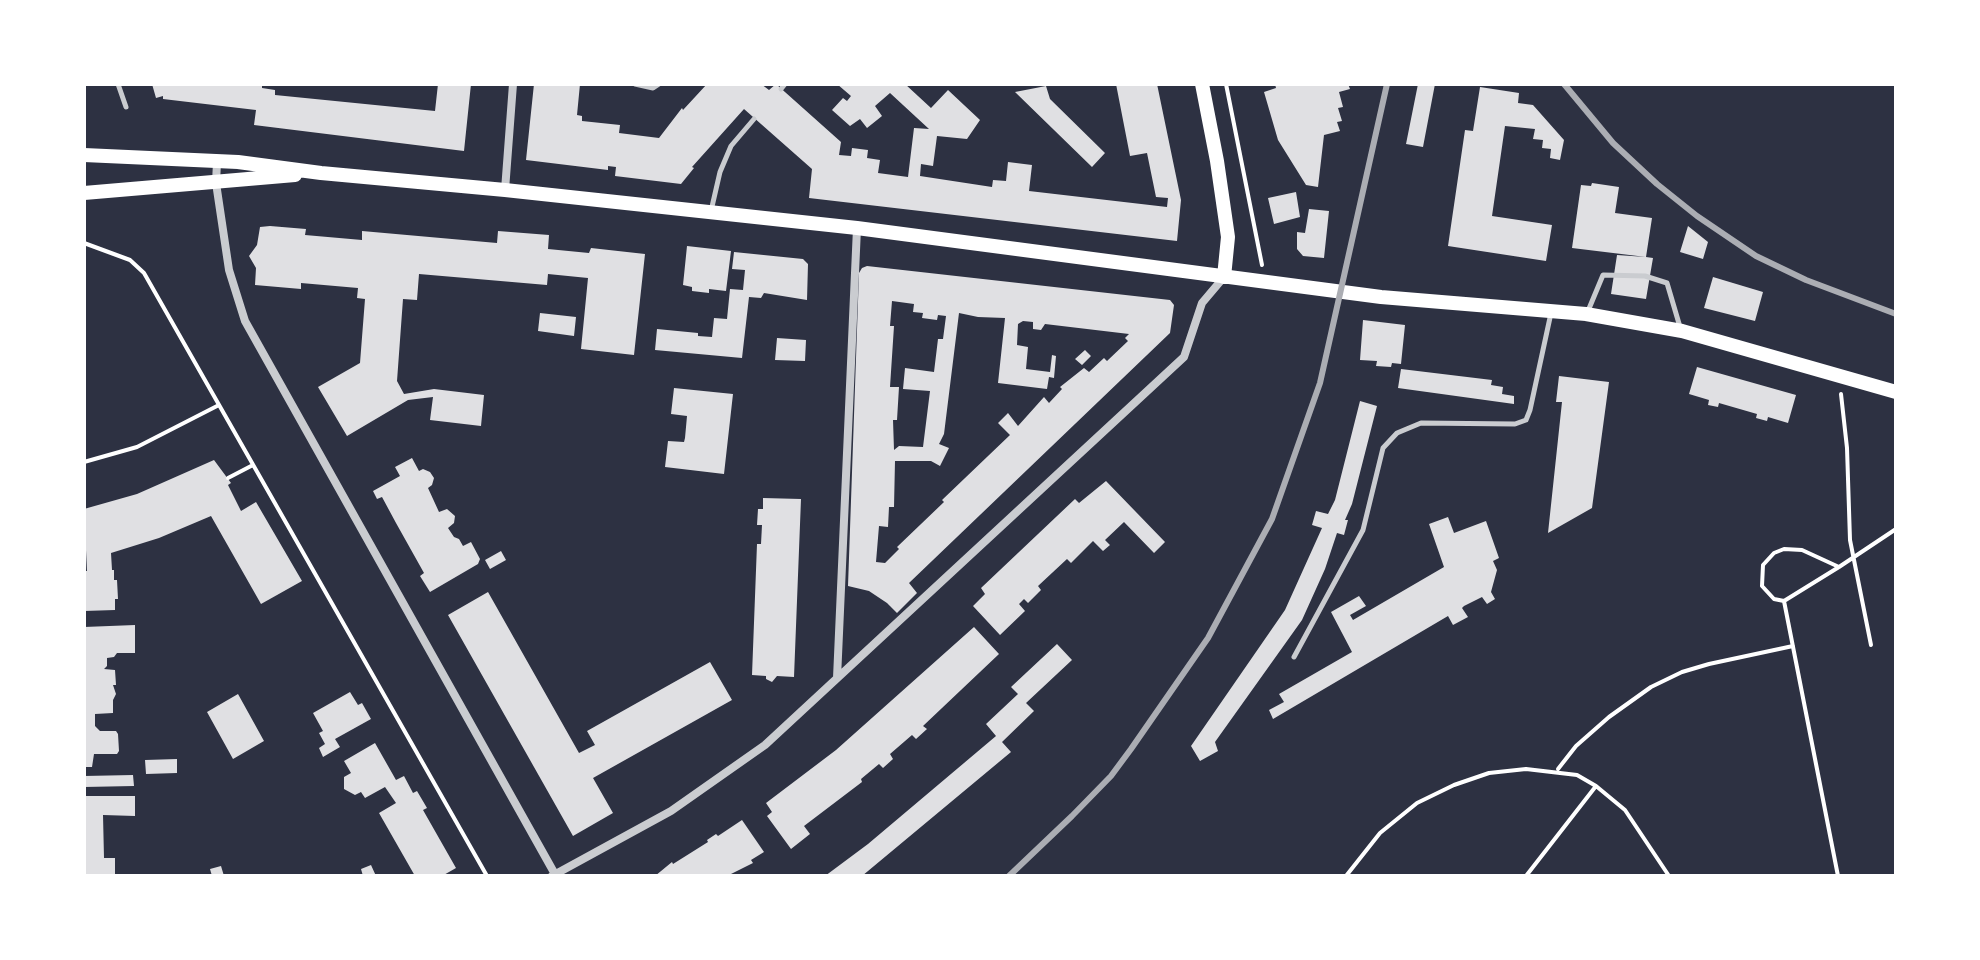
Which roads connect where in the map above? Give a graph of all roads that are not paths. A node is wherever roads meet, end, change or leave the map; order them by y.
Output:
1 (118, 84) edge
2 (513, 84) edge
3 (635, 84) edge
4 (659, 84) edge
5 (1202, 84) edge
6 (126, 107) dead end
7 (754, 119) dead end
8 (84, 155) edge
9 (217, 162) junction
10 (321, 173) junction
11 (216, 183) junction
12 (505, 190) junction
13 (84, 193) edge
14 (710, 212) junction
15 (857, 228) junction
16 (1224, 277) junction
17 (1551, 312) junction
18 (1586, 314) junction
19 (1682, 331) junction
20 (1896, 392) edge
21 (1294, 657) dead end
22 (837, 678) junction
23 (554, 875) edge

1 - 6 lane
2 - 12 street
3 - 4 lane
5 - 16 main road
7 - 14 lane
8 - 9 main road
9 - 10 main road
9 - 11 street
10 - 11 main road
10 - 12 main road
11 - 13 main road
11 - 23 street
12 - 14 main road
14 - 15 main road
15 - 16 main road
15 - 22 street
16 - 17 main road
16 - 22 street
17 - 18 main road
17 - 21 lane
18 - 19 main road
18 - 19 lane
19 - 20 main road
22 - 23 street

